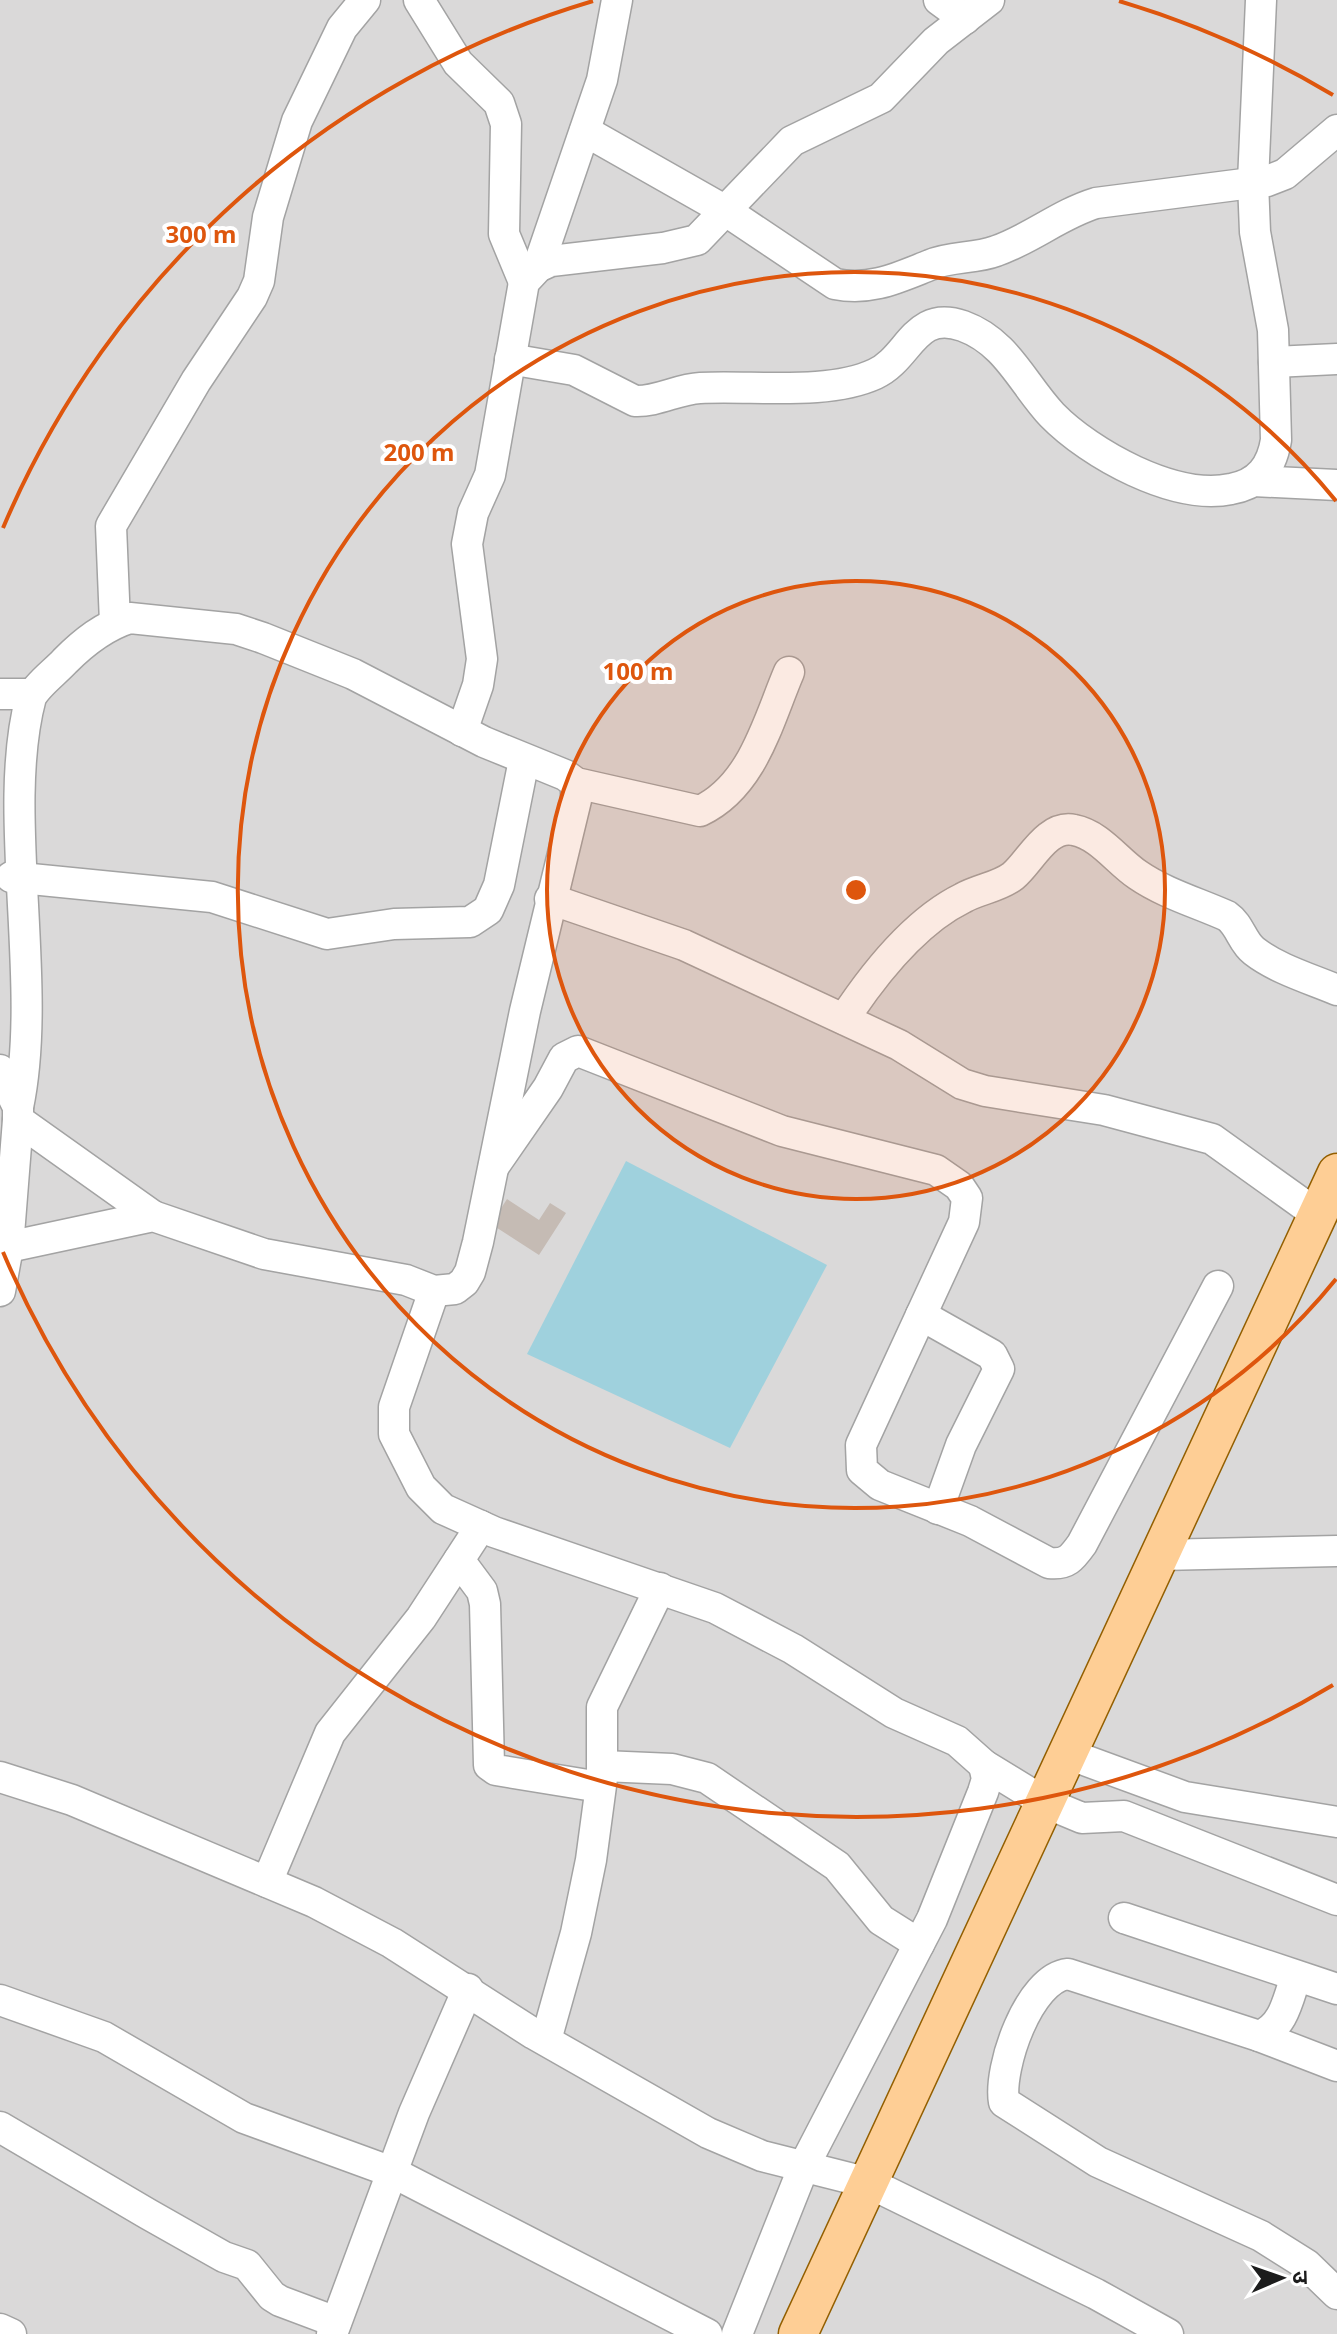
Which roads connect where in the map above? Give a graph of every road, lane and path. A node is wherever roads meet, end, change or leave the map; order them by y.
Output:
1 (365, 0) edge
2 (419, 0) edge
3 (617, 0) edge
4 (939, 0) edge
5 (989, 0) edge
6 (1261, 0) edge
7 (965, 19) junction
8 (1337, 130) edge
9 (585, 131) junction
10 (1253, 182) junction
11 (726, 211) junction
12 (531, 274) junction
13 (510, 359) junction
14 (1337, 359) edge
15 (1274, 362) junction
16 (1253, 481) junction
17 (1337, 485) edge
18 (115, 623) junction
19 (789, 672) dead end
20 (0, 694) edge
21 (32, 694) junction
22 (462, 731) junction
23 (524, 760) junction
24 (576, 783) junction
25 (11, 877) junction
26 (550, 899) junction
27 (1337, 990) edge
28 (844, 1019) junction
29 (0, 1070) edge
30 (12, 1110) edge
31 (494, 1166) junction
32 (1337, 1173) edge
33 (1318, 1215) junction
34 (153, 1216) junction
35 (8, 1247) junction
36 (1218, 1286) dead end
37 (0, 1291) edge
38 (434, 1291) junction
39 (921, 1315) junction
40 (938, 1509) junction
41 (481, 1526) junction
42 (1337, 1551) edge
43 (1160, 1555) junction
44 (459, 1560) junction
45 (660, 1588) junction
46 (1068, 1754) junction
47 (984, 1765) junction
48 (0, 1777) edge
49 (601, 1777) junction
50 (1046, 1803) junction
51 (1337, 1822) edge
52 (267, 1882) junction
53 (1337, 1900) edge
54 (1124, 1918) dead end
55 (919, 1944) junction
56 (1296, 1976) junction
57 (468, 1989) junction
58 (1337, 1989) edge
59 (0, 2000) edge
60 (1259, 2036) junction
61 (546, 2040) junction
62 (1337, 2066) edge
63 (0, 2127) edge
64 (804, 2166) junction
65 (392, 2172) junction
66 (869, 2183) junction
67 (1337, 2294) edge
68 (334, 2328) edge
69 (0, 2329) edge
70 (11, 2334) edge
71 (707, 2334) edge
72 (737, 2334) edge
73 (798, 2334) edge
74 (1168, 2334) edge

1 - 18 street
2 - 12 street
3 - 9 street
4 - 7 street
5 - 7 street
6 - 10 street
7 - 11 street
8 - 10 street
9 - 11 street
9 - 12 street
10 - 11 street
10 - 15 street
11 - 12 street
12 - 13 street
13 - 16 street
13 - 22 street
14 - 15 street
15 - 16 street
16 - 17 street
18 - 21 street
18 - 22 street
19 - 24 street
20 - 21 street
21 - 25 street
22 - 23 street
23 - 24 street
23 - 25 street
24 - 26 street
25 - 30 street
26 - 28 street
26 - 31 street
27 - 28 street
28 - 33 street
29 - 30 street
30 - 34 street
30 - 35 street
31 - 38 street
31 - 39 street
32 - 33 main road
33 - 43 main road
34 - 35 street
34 - 38 street
35 - 37 street
36 - 40 street
38 - 41 street
39 - 40 street
39 - 40 street
41 - 44 street
41 - 45 street
42 - 43 street
43 - 46 main road
44 - 49 street
44 - 52 street
45 - 47 street
45 - 49 street
46 - 50 main road
46 - 51 street
47 - 50 street
47 - 55 street
48 - 52 street
49 - 55 street
49 - 61 street
50 - 53 street
50 - 66 main road
52 - 57 street
54 - 56 street
55 - 64 street
56 - 58 street
56 - 60 street
57 - 61 street
57 - 65 street
59 - 65 street
60 - 62 street
60 - 67 street
61 - 64 street
63 - 68 street
64 - 66 street
64 - 72 street
65 - 68 street
65 - 71 street
66 - 73 main road
66 - 74 street
69 - 70 street

